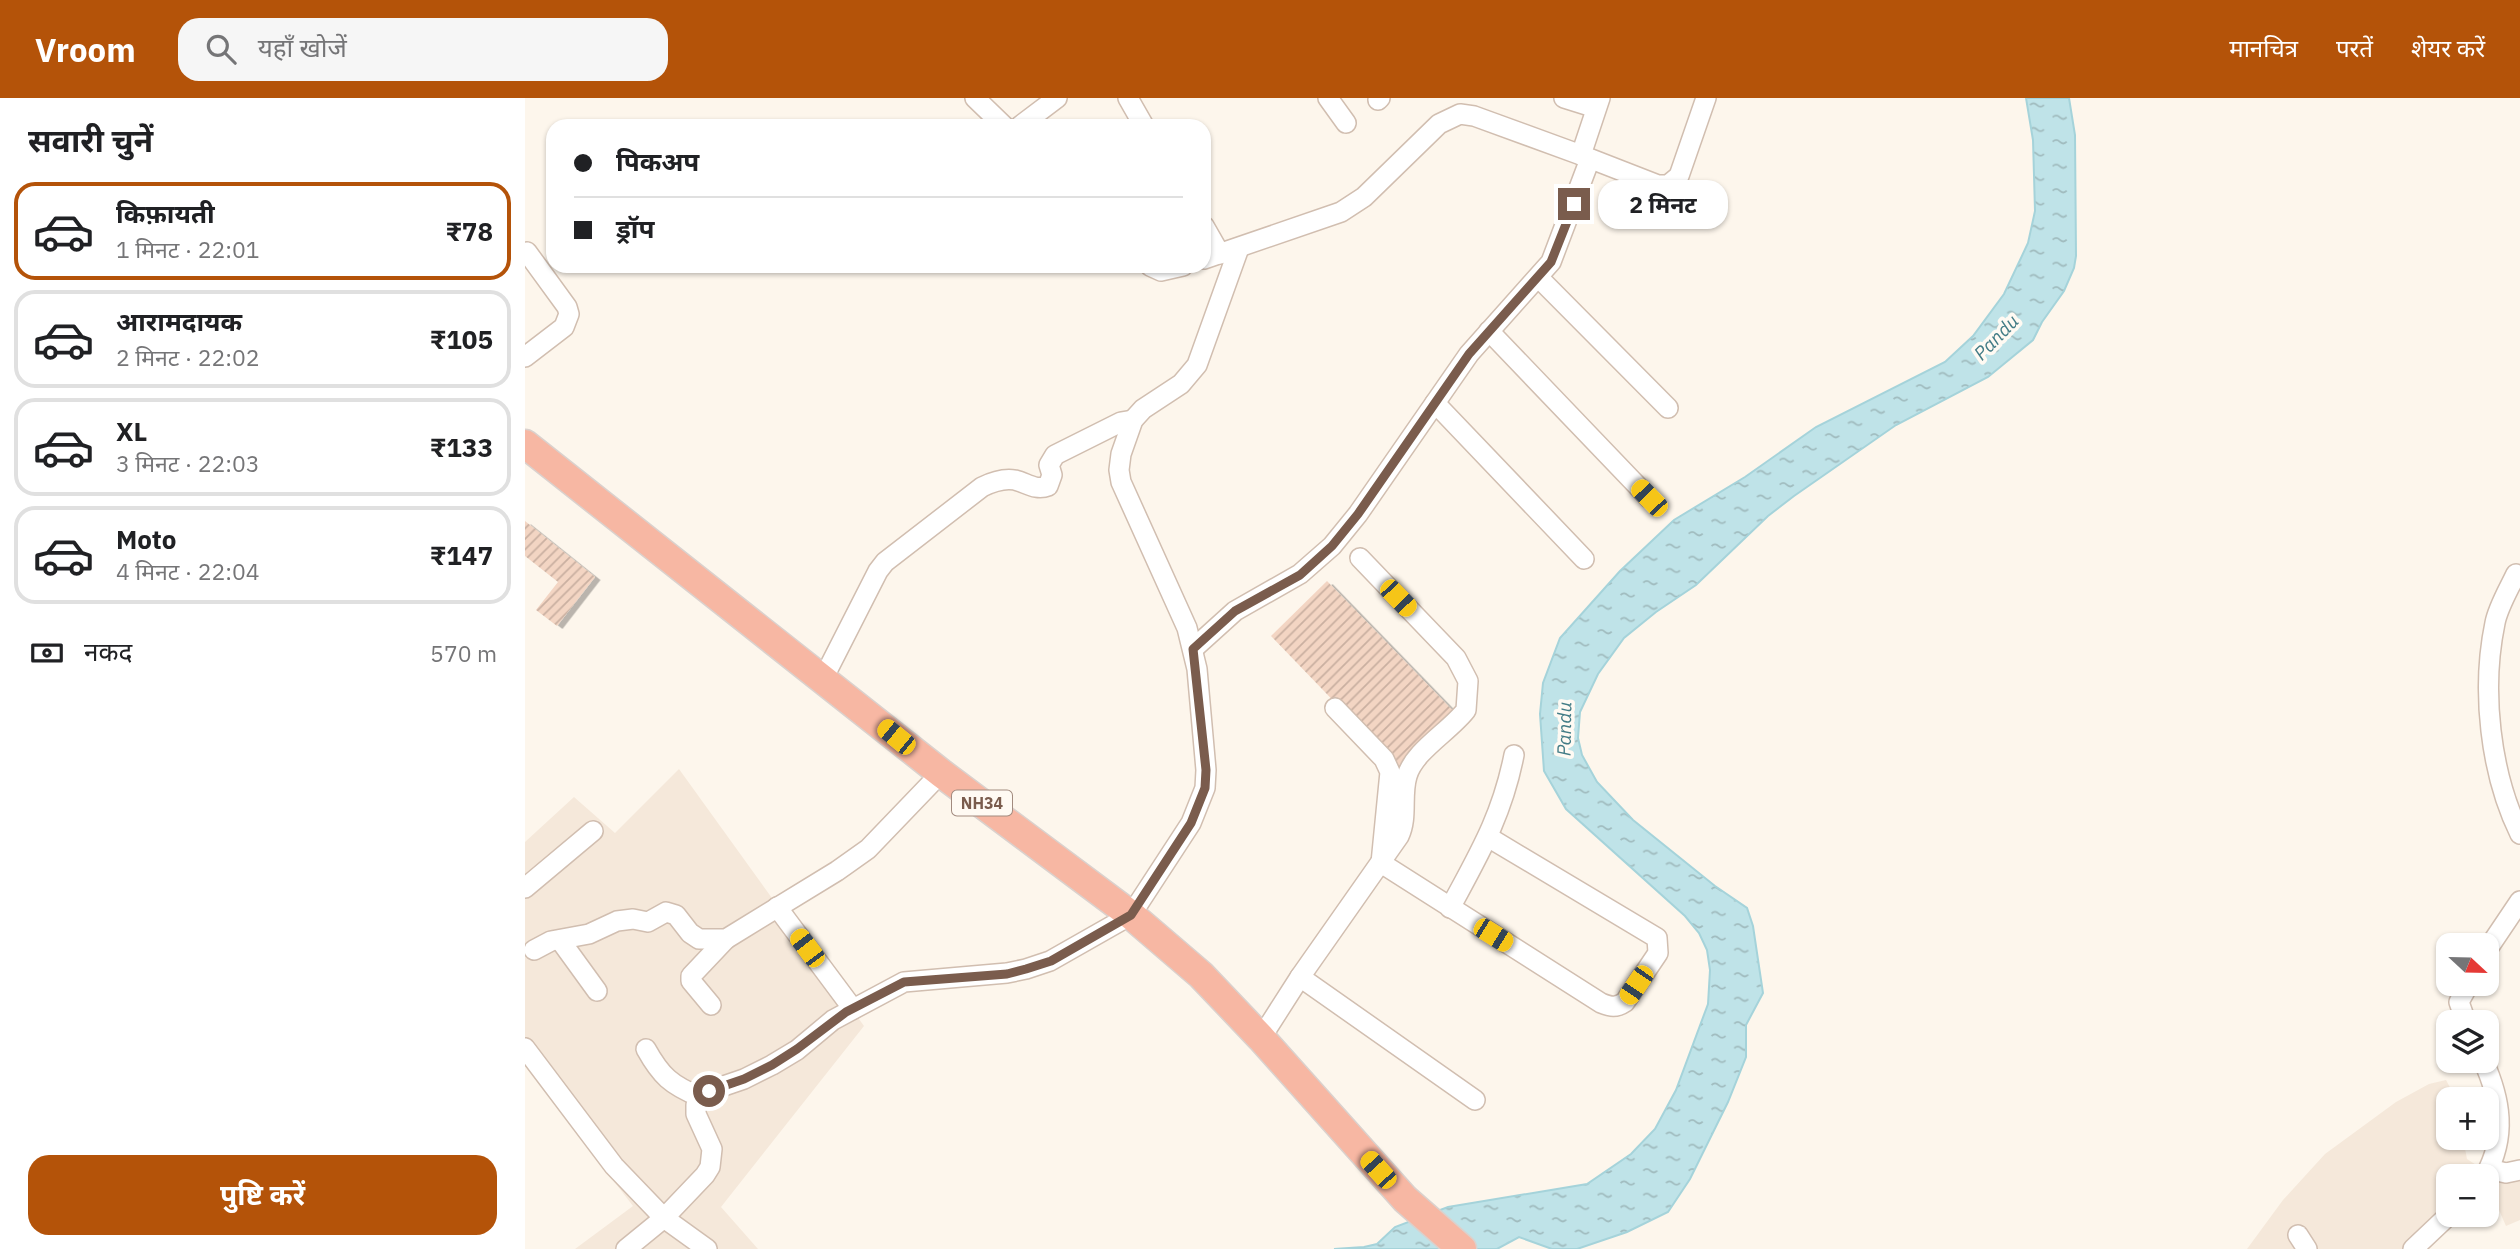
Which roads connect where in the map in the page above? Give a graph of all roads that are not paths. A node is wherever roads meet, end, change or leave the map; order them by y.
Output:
1 (975, 98) edge
2 (1057, 98) edge
3 (1128, 98) edge
4 (1328, 98) edge
5 (1564, 98) edge
6 (1706, 98) edge
7 (1598, 103) edge
8 (1459, 106) edge
9 (997, 119) edge
10 (1029, 119) edge
11 (1140, 119) edge
12 (1346, 123) dead end
13 (1586, 157) junction
14 (1211, 237) edge
15 (527, 252) dead end
16 (1221, 253) edge
17 (1539, 278) junction
18 (1489, 331) junction
19 (525, 357) edge
20 (1435, 403) junction
21 (1668, 408) dead end
22 (1133, 420) junction
23 (525, 444) edge
24 (1649, 498) dead end
25 (1360, 558) dead end
26 (1584, 559) dead end
27 (2516, 574) dead end
28 (1193, 649) junction
29 (823, 679) junction
30 (1335, 708) dead end
31 (1514, 755) dead end
32 (941, 773) junction
33 (593, 831) dead end
34 (2520, 834) edge
35 (1488, 837) junction
36 (1381, 863) junction
37 (525, 888) edge
38 (2520, 901) edge
39 (777, 907) junction
40 (1450, 908) junction
41 (1131, 915) junction
42 (2498, 933) edge
43 (726, 939) junction
44 (560, 940) junction
45 (528, 949) edge
46 (1300, 977) junction
47 (597, 991) dead end
48 (711, 1005) dead end
49 (853, 1009) junction
50 (1261, 1038) junction
51 (525, 1048) edge
52 (646, 1049) dead end
53 (2488, 1073) edge
54 (700, 1097) junction
55 (1475, 1100) dead end
56 (2490, 1164) edge
57 (2520, 1170) edge
58 (2499, 1173) edge
59 (664, 1218) junction
60 (2436, 1227) edge
61 (626, 1249) edge
62 (707, 1249) edge
63 (1462, 1249) edge
64 (2413, 1249) edge

1 - 9 street
2 - 10 street
3 - 11 street
4 - 12 street
5 - 7 street
6 - 13 street
7 - 13 street
8 - 13 street
8 - 16 street
13 - 17 street
14 - 16 street
15 - 19 street
16 - 22 street
17 - 18 street
17 - 21 street
18 - 20 street
18 - 24 street
20 - 26 street
20 - 28 street
22 - 28 street
22 - 29 street
23 - 29 highway, NH34
25 - 36 street
27 - 34 street
28 - 41 street
29 - 32 highway, NH34
30 - 36 street
31 - 35 street
32 - 39 street
32 - 41 highway, NH34
33 - 37 street
35 - 40 street
35 - 40 street
36 - 40 street
36 - 46 street
38 - 42 street
39 - 43 street
39 - 49 street
41 - 49 street
41 - 50 highway, NH34
43 - 44 street
43 - 48 street
44 - 45 street
44 - 47 street
46 - 50 street
46 - 55 street
49 - 54 street
50 - 63 highway, NH34
51 - 59 street
52 - 54 street
53 - 56 street
54 - 59 street
57 - 58 street
59 - 61 street
59 - 62 street
60 - 64 street

